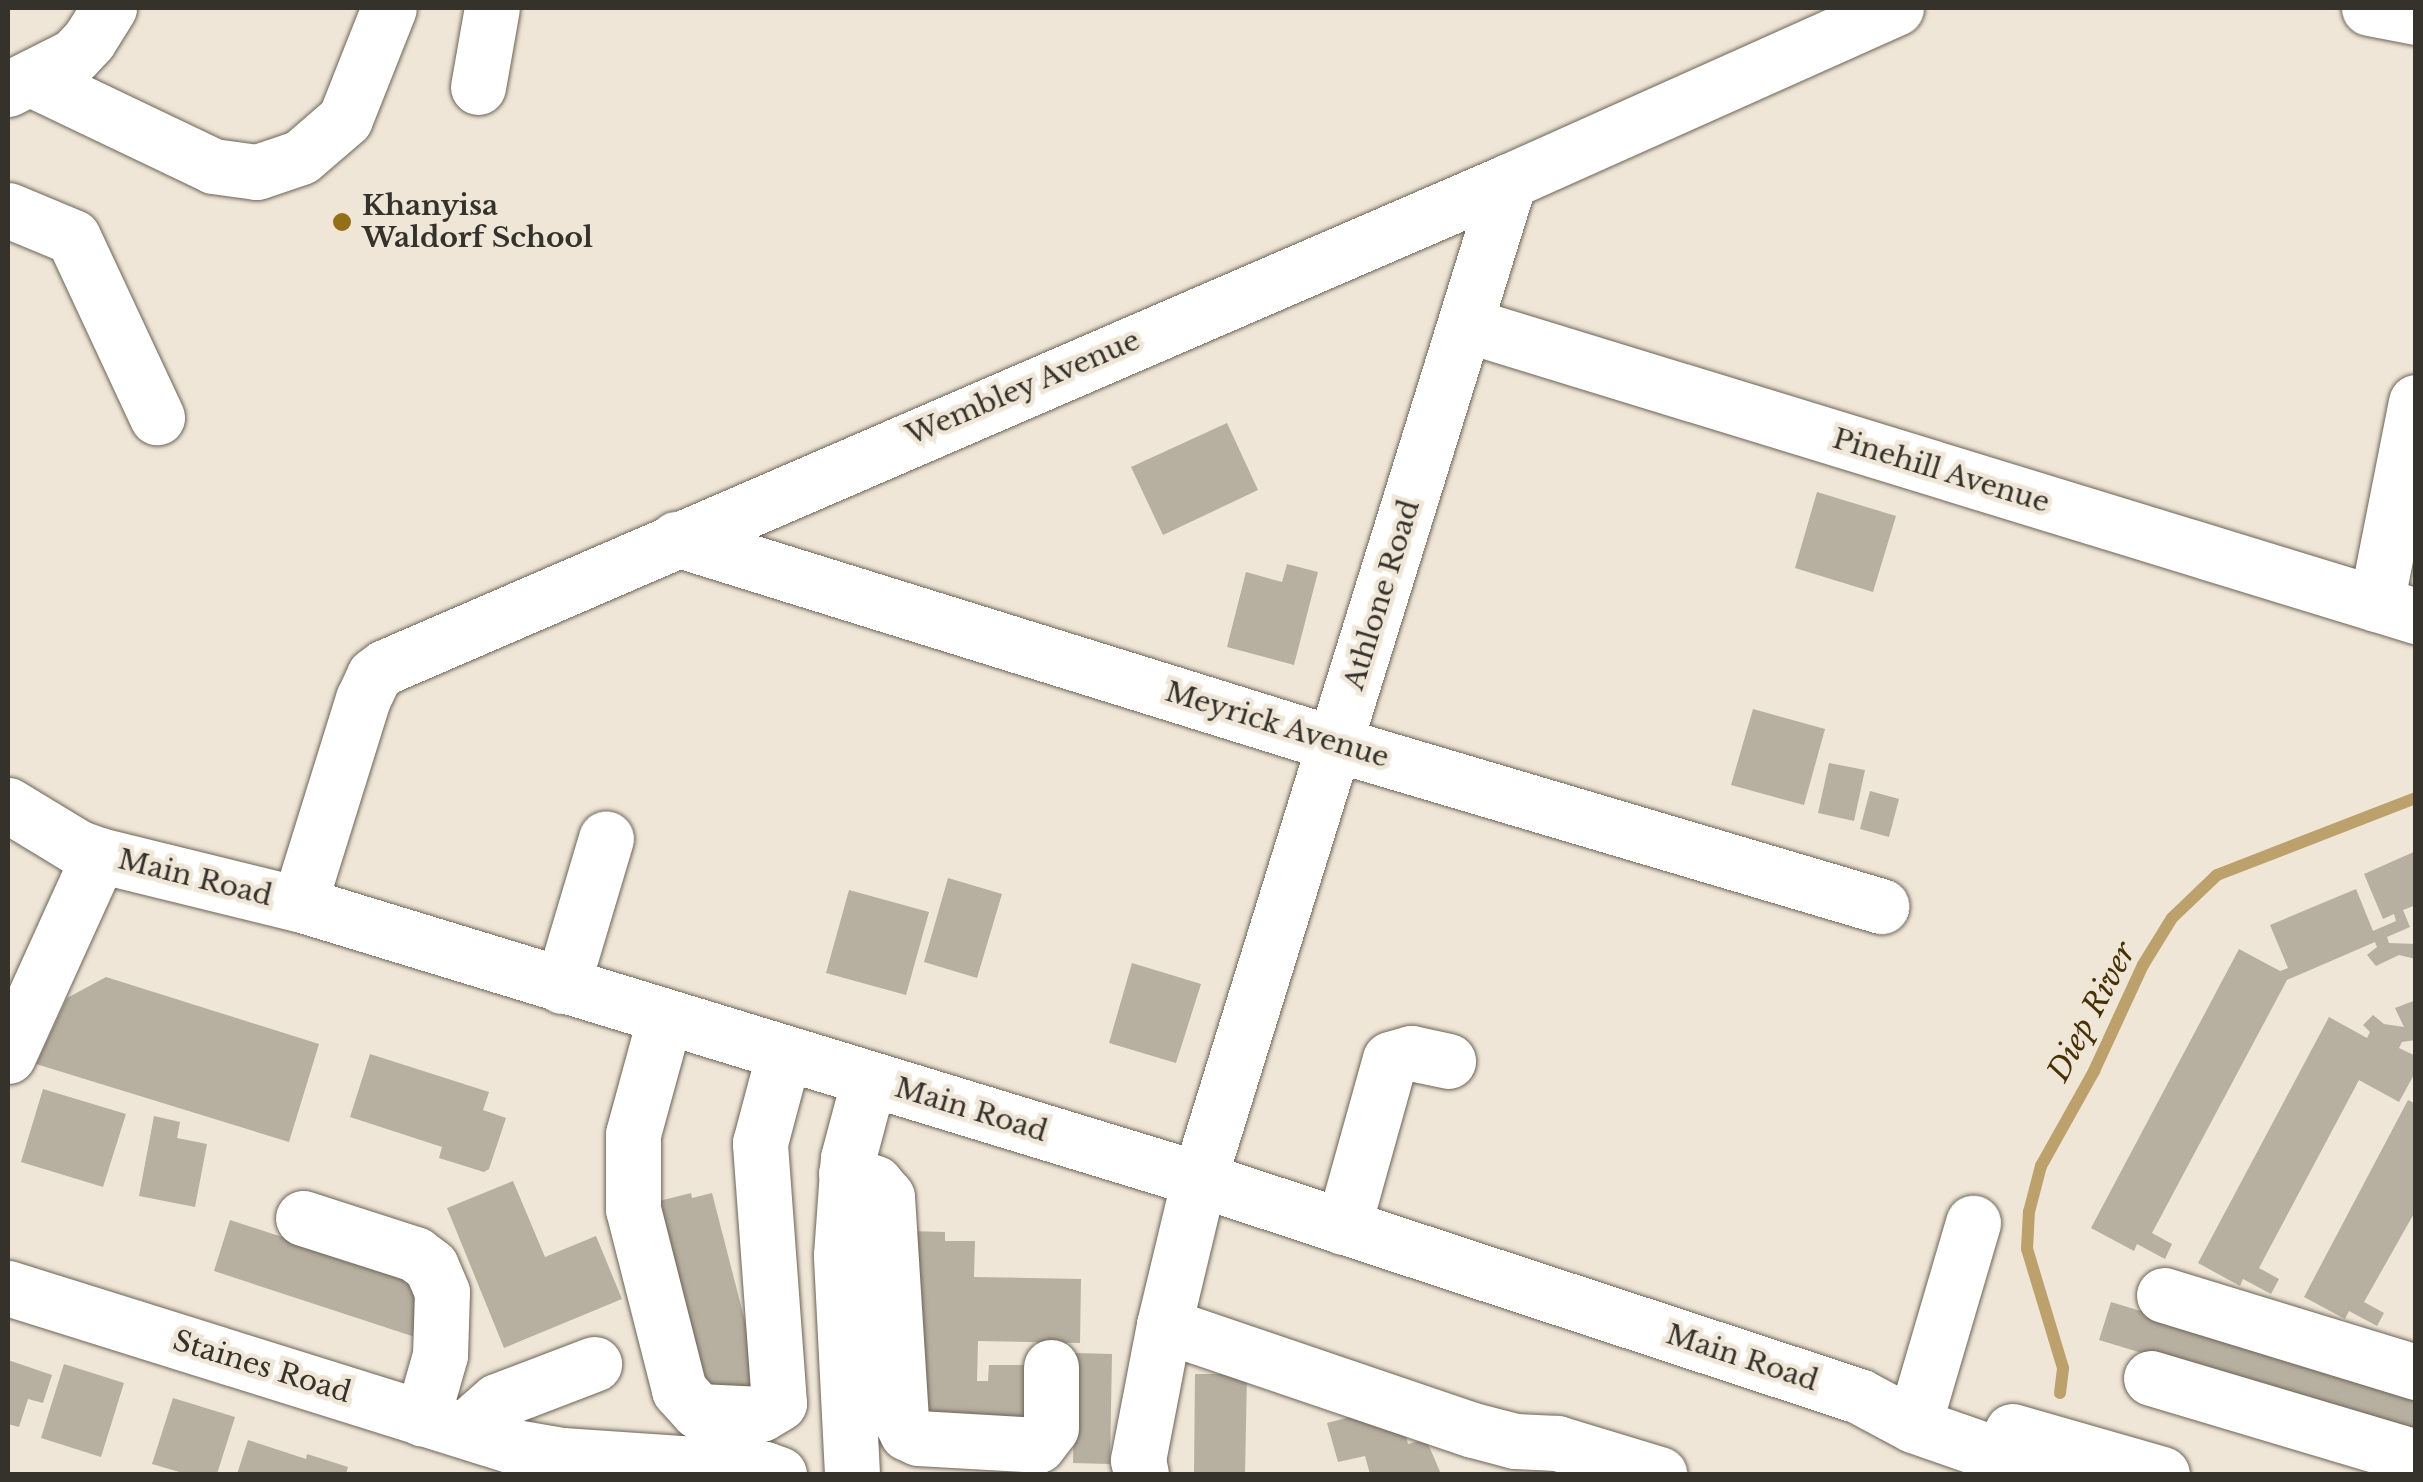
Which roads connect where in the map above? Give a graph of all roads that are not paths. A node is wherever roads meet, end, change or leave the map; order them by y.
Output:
1 (108, 8) edge
2 (388, 8) edge
3 (492, 8) edge
4 (1896, 8) edge
5 (2368, 8) edge
6 (2416, 17) edge
7 (19, 84) edge
8 (478, 87) dead end
9 (1509, 181) junction
10 (8, 210) edge
11 (1467, 325) junction
12 (2416, 402) edge
13 (157, 417) dead end
14 (676, 539) junction
15 (2396, 610) edge
16 (1335, 744) junction
17 (8, 804) edge
18 (606, 838) dead end
19 (8, 851) edge
20 (88, 851) junction
21 (298, 904) junction
22 (1881, 906) dead end
23 (562, 986) junction
24 (665, 1017) junction
25 (784, 1053) junction
26 (8, 1056) edge
27 (1448, 1061) dead end
28 (869, 1079) junction
29 (846, 1173) junction
30 (1199, 1179) junction
31 (303, 1218) dead end
32 (1973, 1222) dead end
33 (1343, 1227) junction
34 (8, 1288) edge
35 (2164, 1296) dead end
36 (1164, 1325) junction
37 (594, 1364) dead end
38 (1051, 1366) dead end
39 (2416, 1372) edge
40 (2151, 1378) dead end
41 (1858, 1396) junction
42 (1920, 1403) junction
43 (444, 1424) junction
44 (1996, 1441) junction
45 (1476, 1452) edge
46 (2416, 1457) edge
47 (549, 1459) edge
48 (2066, 1462) edge
49 (1639, 1472) edge
50 (779, 1474) edge
51 (852, 1474) edge
52 (1141, 1474) edge
53 (2162, 1474) edge

1 - 7 street
2 - 7 street
3 - 8 street
4 - 9 street, Wembley Avenue
5 - 6 street
9 - 11 street, Athlone Road
9 - 14 street, Wembley Avenue
10 - 13 street
11 - 15 street, Pinehill Avenue
11 - 16 street, Athlone Road
12 - 15 street
14 - 16 street, Meyrick Avenue
14 - 21 street, Wembley Avenue
16 - 22 street, Meyrick Avenue
16 - 30 street, Athlone Road
17 - 20 street, Main Road
18 - 23 street
19 - 20 street, Main Road
20 - 21 street, Main Road
20 - 26 street
21 - 23 street, Main Road
23 - 24 street, Main Road
24 - 25 street, Main Road
24 - 25 street
25 - 28 street, Main Road
27 - 33 street
28 - 29 street
28 - 30 street, Main Road
29 - 38 street
29 - 51 street
30 - 33 street, Main Road
30 - 36 street, Athlone Road
31 - 43 street
32 - 42 street
33 - 41 street, Main Road
34 - 43 street, Staines Road
35 - 39 street
36 - 45 street
36 - 52 street, Athlone Road
37 - 43 street
40 - 46 street
41 - 42 street, Main Road
41 - 44 street, Main Road
42 - 44 street, Main Road
43 - 47 street, Staines Road
44 - 48 street, Main Road
45 - 49 street
47 - 50 street, Staines Road
48 - 53 street, Main Road

